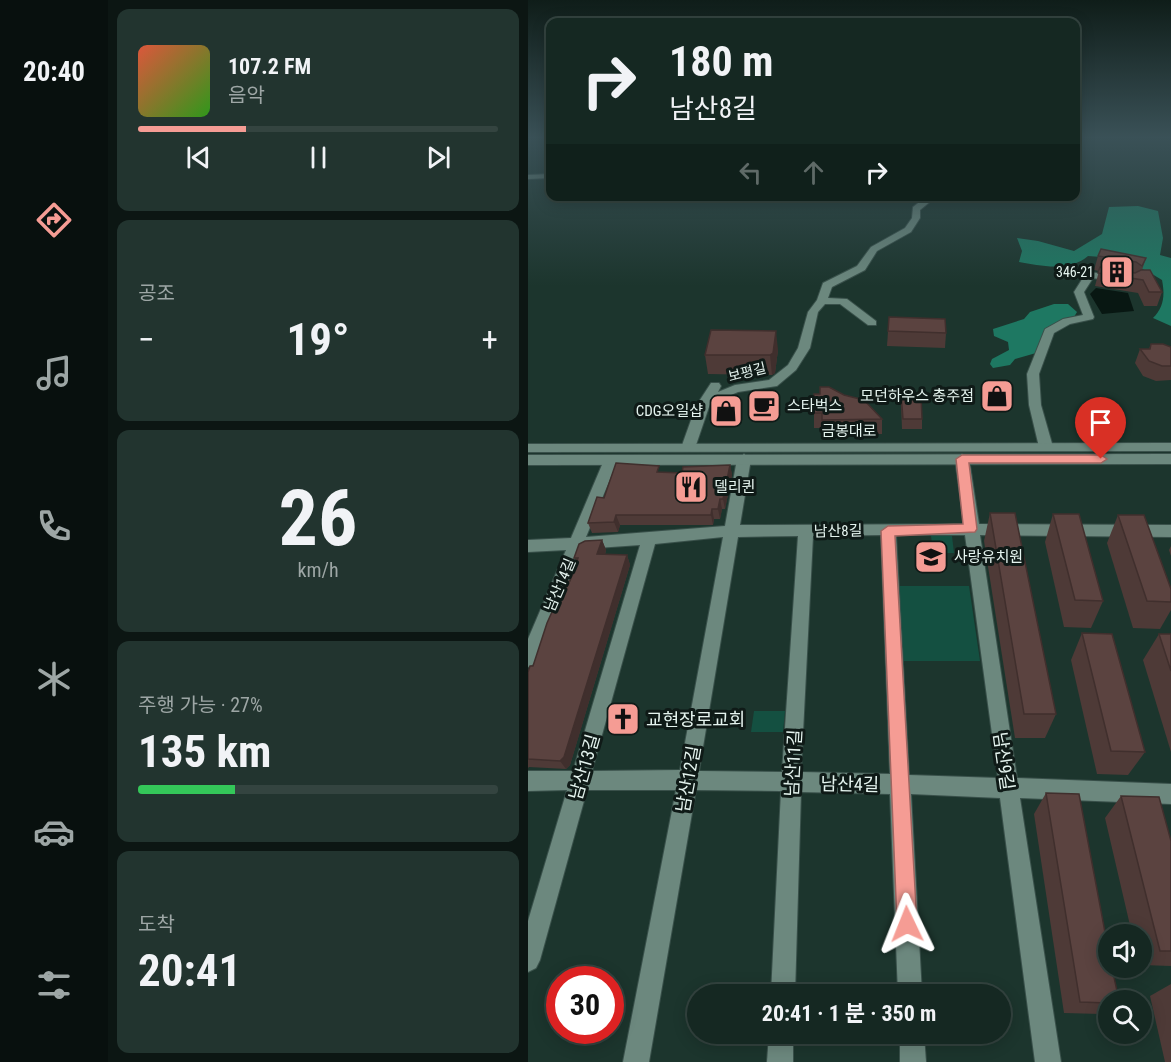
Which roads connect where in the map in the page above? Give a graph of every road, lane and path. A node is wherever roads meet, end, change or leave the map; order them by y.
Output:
1 (927, 201) edge
2 (1131, 281) edge
3 (822, 301) junction
4 (872, 323) dead end
5 (715, 386) dead end
6 (705, 401) junction
7 (1047, 447) junction
8 (1171, 447) edge
9 (528, 448) edge
10 (688, 448) junction
11 (744, 459) junction
12 (962, 459) junction
13 (1171, 459) edge
14 (528, 460) edge
15 (611, 460) junction
16 (970, 529) junction
17 (730, 531) junction
18 (888, 531) junction
19 (1171, 531) edge
20 (806, 532) junction
21 (649, 539) junction
22 (578, 544) junction
23 (528, 546) edge
24 (528, 659) edge
25 (688, 780) junction
26 (528, 781) edge
27 (579, 782) junction
28 (791, 783) junction
29 (901, 784) junction
30 (1008, 789) junction
31 (1171, 794) edge
32 (528, 960) edge
33 (783, 984) edge
34 (910, 984) edge
35 (781, 1044) edge
36 (912, 1044) edge
37 (636, 1062) edge
38 (780, 1062) edge
39 (913, 1062) edge
40 (1048, 1062) edge

1 - 3 street, 보평길
2 - 7 street
3 - 4 street
3 - 6 street, 보평길
5 - 6 street
6 - 10 street
7 - 8 street, 금봉대로
7 - 10 street, 금봉대로
9 - 10 street, 금봉대로
11 - 12 street, 금봉대로
11 - 15 street, 금봉대로
11 - 17 street, 남산12길
12 - 13 street, 금봉대로
12 - 16 street, 남산9길
14 - 15 street, 금봉대로
15 - 22 street, 남산14길
16 - 18 street, 남산8길
16 - 19 street, 남산8길
16 - 30 street, 남산9길
17 - 20 street, 남산8길
17 - 21 street, 남산8길
17 - 25 street, 남산12길
18 - 20 street, 남산8길
18 - 29 street
20 - 28 street, 남산11길
21 - 22 street, 남산8길
21 - 27 street, 남산13길
22 - 23 street, 남산14길
22 - 24 street, 남산14길
25 - 27 street, 남산4길
25 - 28 street, 남산4길
25 - 37 street, 남산12길
26 - 27 street, 남산4길
27 - 32 street, 남산13길
28 - 29 street, 남산4길
28 - 33 street, 남산11길
29 - 30 street, 남산4길
29 - 34 street
30 - 31 street, 남산4길
30 - 40 street, 남산9길
35 - 38 street
36 - 39 street

